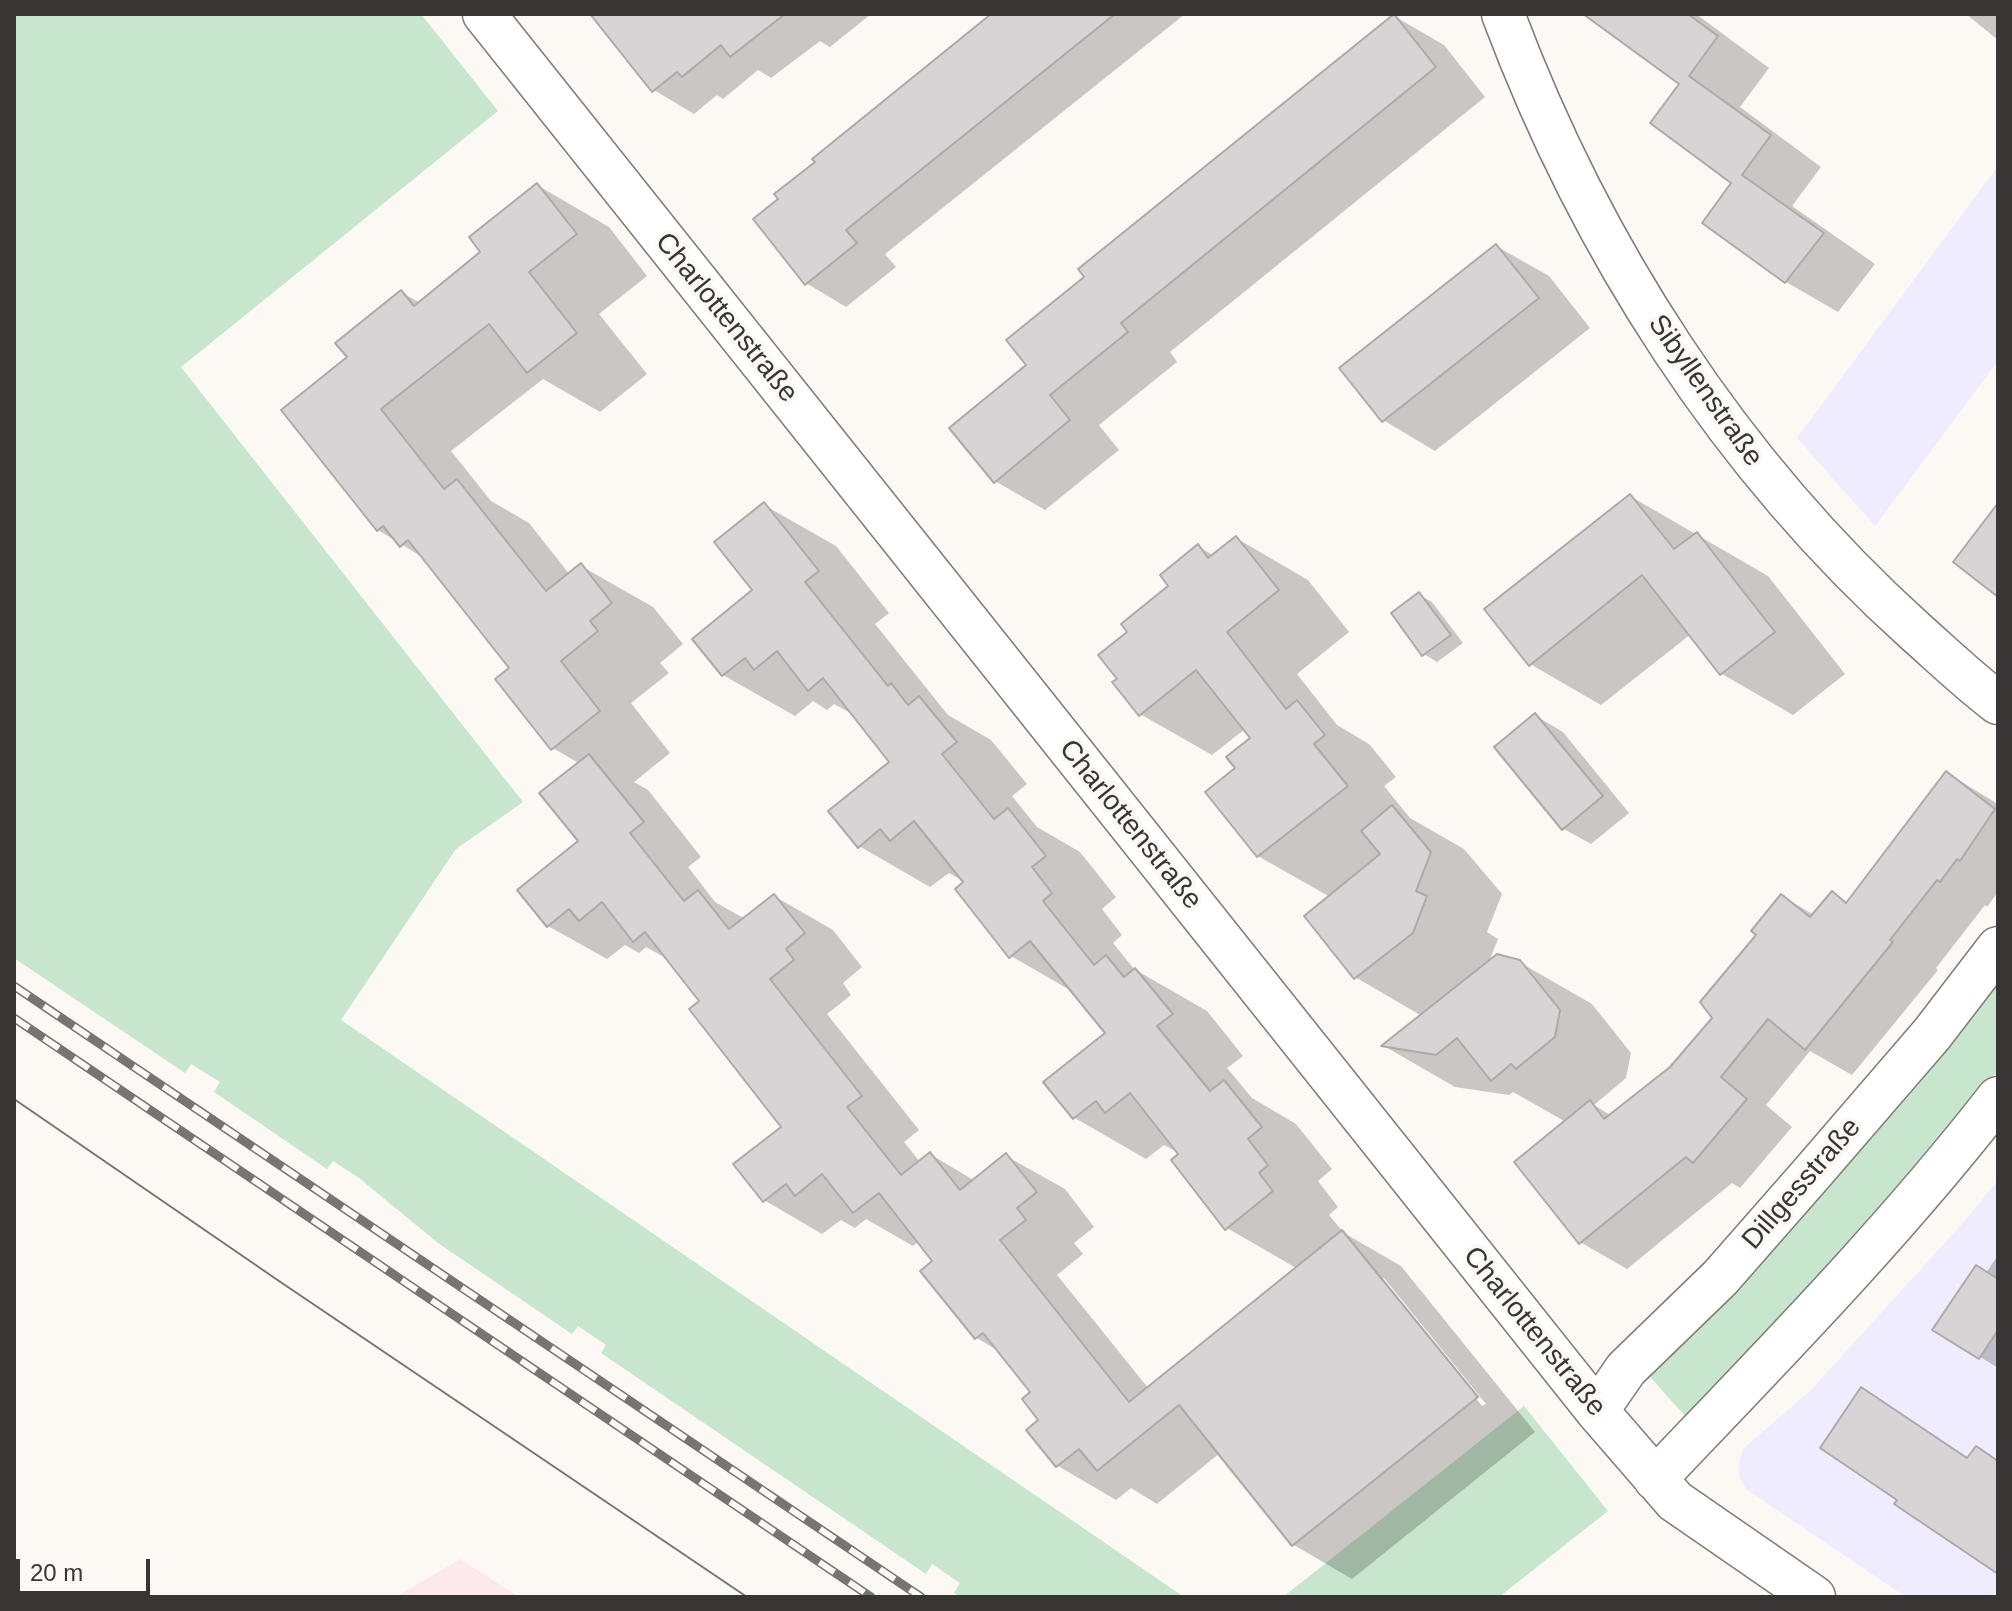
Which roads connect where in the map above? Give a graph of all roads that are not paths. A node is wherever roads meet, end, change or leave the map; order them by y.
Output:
1 (484, 14) edge
2 (1503, 14) edge
3 (1998, 703) edge
4 (1998, 948) edge
5 (1998, 1098) edge
6 (1597, 1411) junction
7 (1655, 1479) junction
8 (1814, 1597) edge

1 - 6 street, Charlottenstraße
2 - 3 street, Sibyllenstraße
4 - 6 street, Dillgesstraße
5 - 7 street
6 - 7 street, Charlottenstraße
7 - 8 street, Charlottenstraße

